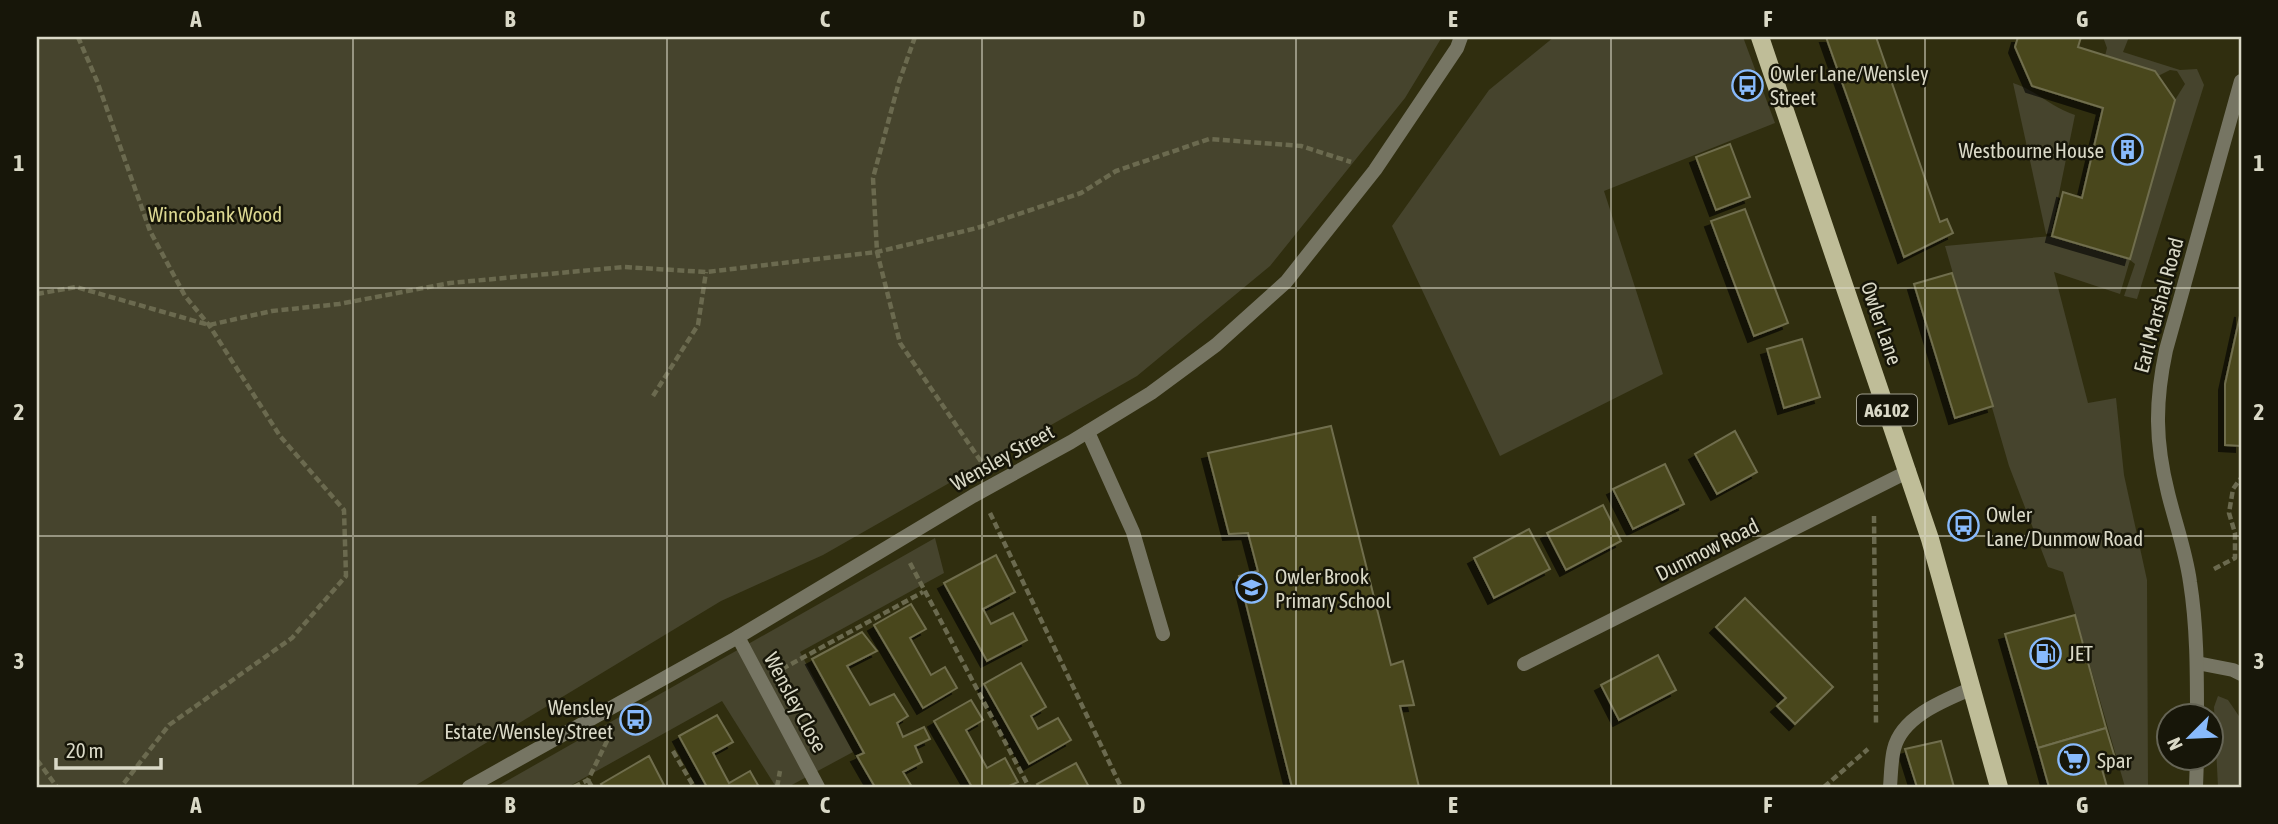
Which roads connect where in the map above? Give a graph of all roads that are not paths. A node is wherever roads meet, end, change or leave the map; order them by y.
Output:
1 (1471, 37) edge
2 (1760, 37) edge
3 (1459, 42) edge
4 (2241, 81) edge
5 (1088, 432) junction
6 (1909, 471) junction
7 (1163, 634) dead end
8 (737, 637) junction
9 (2197, 663) junction
10 (1524, 664) dead end
11 (2241, 674) edge
12 (1973, 688) junction
13 (2197, 702) edge
14 (469, 787) edge
15 (818, 787) edge
16 (1890, 787) edge
17 (1999, 787) edge

1 - 3 street, Wensley Street
2 - 6 main road, Owler Lane / A6102
3 - 5 street, Wensley Street
4 - 9 street, Earl Marshal Road
5 - 7 street
5 - 8 street, Wensley Street
6 - 10 street, Dunmow Road
6 - 12 main road, Owler Lane / A6102
8 - 14 street, Wensley Street
8 - 15 street, Wensley Close
9 - 11 street
9 - 13 street, Earl Marshal Road
12 - 16 street
12 - 17 main road, Owler Lane / A6102

